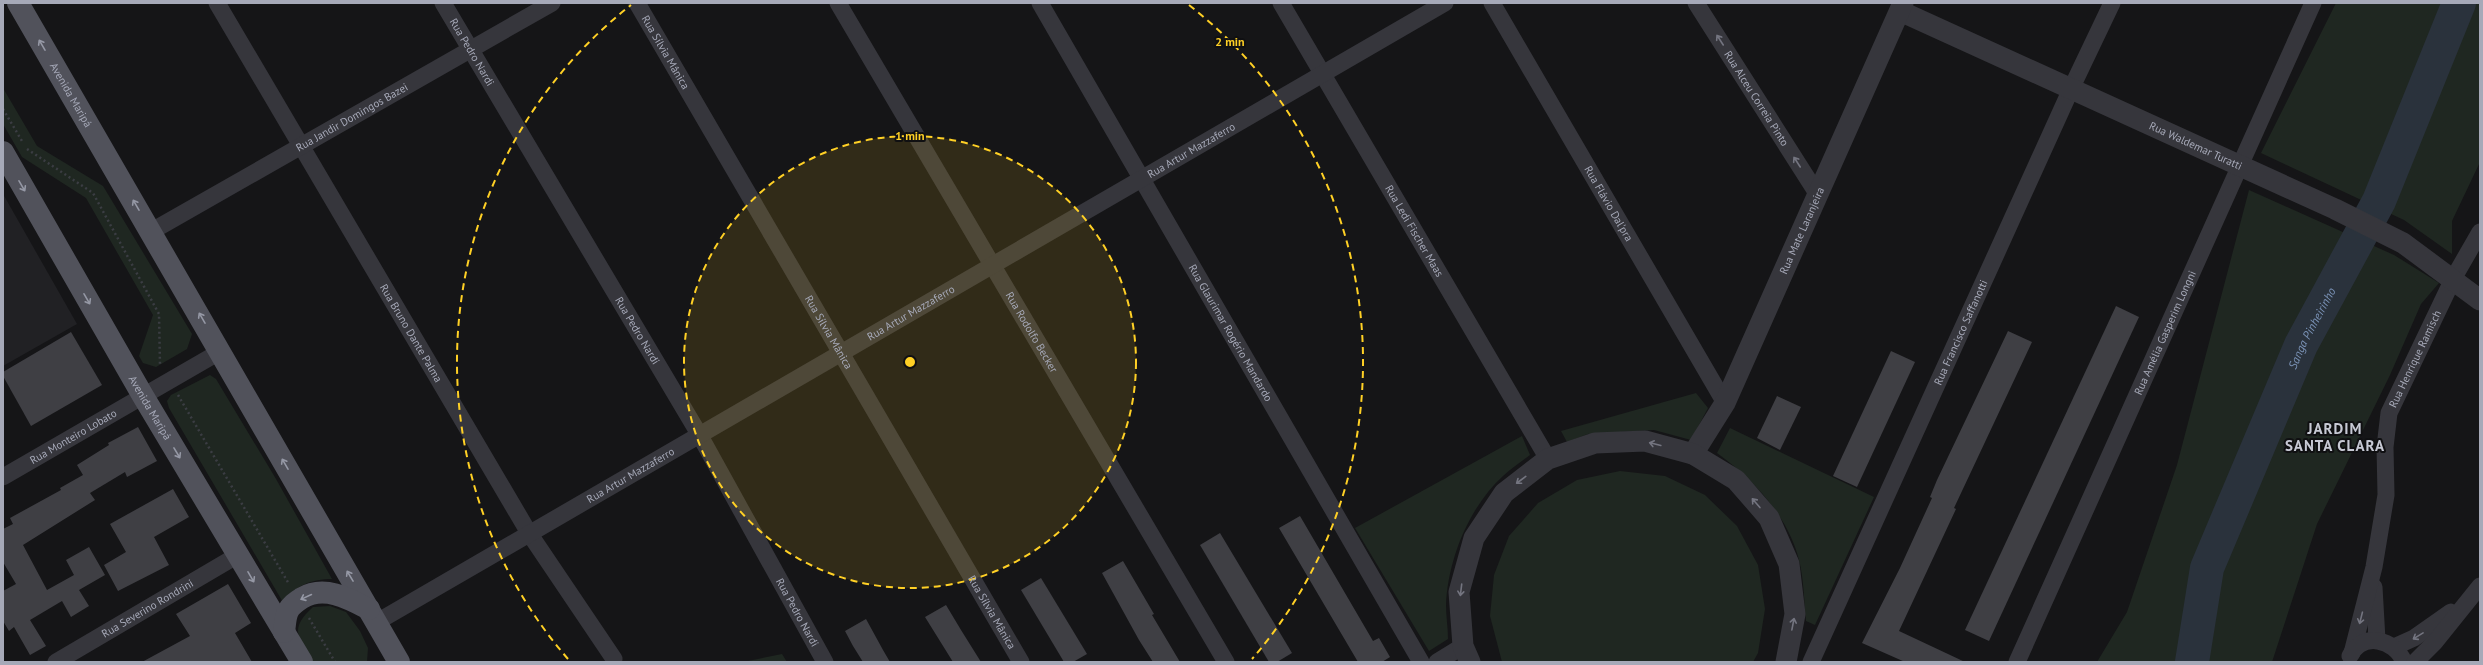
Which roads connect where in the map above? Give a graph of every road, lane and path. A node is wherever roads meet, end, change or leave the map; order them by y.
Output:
1 (18, 3) edge
2 (217, 3) edge
3 (443, 3) edge
4 (552, 3) edge
5 (638, 3) edge
6 (838, 3) edge
7 (1040, 3) edge
8 (1281, 3) edge
9 (1445, 3) edge
10 (1492, 3) edge
11 (1696, 3) edge
12 (2112, 3) edge
13 (2313, 3) edge
14 (1901, 7) edge
15 (471, 50) junction
16 (1322, 73) junction
17 (2071, 89) junction
18 (301, 146) junction
19 (3, 152) edge
20 (2238, 165) junction
21 (1141, 178) junction
22 (1818, 194) junction
23 (152, 232) junction
24 (2480, 232) edge
25 (992, 264) junction
26 (2453, 279) junction
27 (2480, 300) edge
28 (221, 351) junction
29 (841, 352) junction
30 (143, 396) junction
31 (1725, 403) junction
32 (699, 434) junction
33 (1693, 454) junction
34 (1548, 459) junction
35 (3, 477) edge
36 (529, 533) junction
37 (238, 555) junction
38 (2374, 567) junction
39 (2476, 591) edge
40 (373, 615) junction
41 (284, 632) junction
42 (2376, 640) junction
43 (2394, 647) junction
44 (1467, 654) edge
45 (2350, 657) edge
46 (614, 659) dead end
47 (396, 661) edge
48 (56, 662) edge
49 (302, 662) edge
50 (825, 662) edge
51 (1021, 662) edge
52 (1226, 662) edge
53 (1421, 662) edge
54 (1437, 662) edge
55 (1786, 662) edge
56 (1811, 662) edge
57 (2017, 662) edge
58 (2404, 662) edge
59 (2415, 662) edge

23 -> 1 main road, Avenida Maripá
2 - 18 street, Rua Bruno Dante Palma
3 - 15 street, Rua Pedro Nardi
4 - 15 street, Rua Jandir Domingos Bazei
5 - 29 street, Rua Sílvia Mânica
6 - 25 street, Rua Rodolfo Becker
7 - 21 street, Rua Glaurimar Rogério Mandardo
8 - 16 street, Rua Ledi Fischer Maas
9 - 16 street, Rua Artur Mazzaferro
10 - 31 street, Rua Flávio Dal'pra
22 -> 11 street, Rua Alceu Correia Pinto
12 - 17 street, Rua Francisco Saffanotti
13 - 20 street, Rua Amélia Gasperim Longni
14 - 17 street, Rua Waldemar Turatti
14 - 22 street, Rua Mate Laranjeira
15 - 18 street, Rua Jandir Domingos Bazei
15 - 32 street, Rua Pedro Nardi
16 - 21 street, Rua Artur Mazzaferro
16 - 34 street, Rua Ledi Fischer Maas
17 - 20 street, Rua Waldemar Turatti
17 - 56 street, Rua Francisco Saffanotti
18 - 23 street, Rua Jandir Domingos Bazei
18 - 36 street, Rua Bruno Dante Palma
19 -> 30 main road, Avenida Maripá
20 - 26 street, Rua Waldemar Turatti
20 - 57 street, Rua Amélia Gasperim Longni
21 - 25 street, Rua Artur Mazzaferro
21 - 53 street, Rua Glaurimar Rogério Mandardo
22 - 31 street, Rua Mate Laranjeira
28 -> 23 main road, Avenida Maripá
24 - 26 street, Rua Henrique Ramisch
25 - 29 street, Rua Artur Mazzaferro
25 - 52 street, Rua Rodolfo Becker
26 - 27 street, Rua Waldemar Turatti
26 - 38 street, Rua Henrique Ramisch
28 - 30 street, Rua Monteiro Lobato
40 -> 28 main road, Avenida Maripá
29 - 32 street, Rua Artur Mazzaferro
29 - 51 street, Rua Sílvia Mânica
30 - 35 street, Rua Monteiro Lobato
30 -> 37 main road, Avenida Maripá
31 - 33 street, Rua Mate Laranjeira
32 - 36 street, Rua Artur Mazzaferro
32 - 50 street, Rua Pedro Nardi
33 -> 34 street
55 -> 33 street
34 -> 44 street
36 - 40 street, Rua Artur Mazzaferro
36 - 46 street, Rua Bruno Dante Palma
37 -> 41 main road, Avenida Maripá
37 - 48 street, Rua Severino Rondrini
38 - 42 street, Rua Henrique Ramisch
38 -> 45 street, Rua Henrique Ramisch
39 -> 43 street
39 - 59 street
40 -> 41 main road
40 - 47 main road
41 - 49 main road, Avenida Maripá
42 - 43 street
42 - 45 street
43 - 58 street
44 - 54 street

